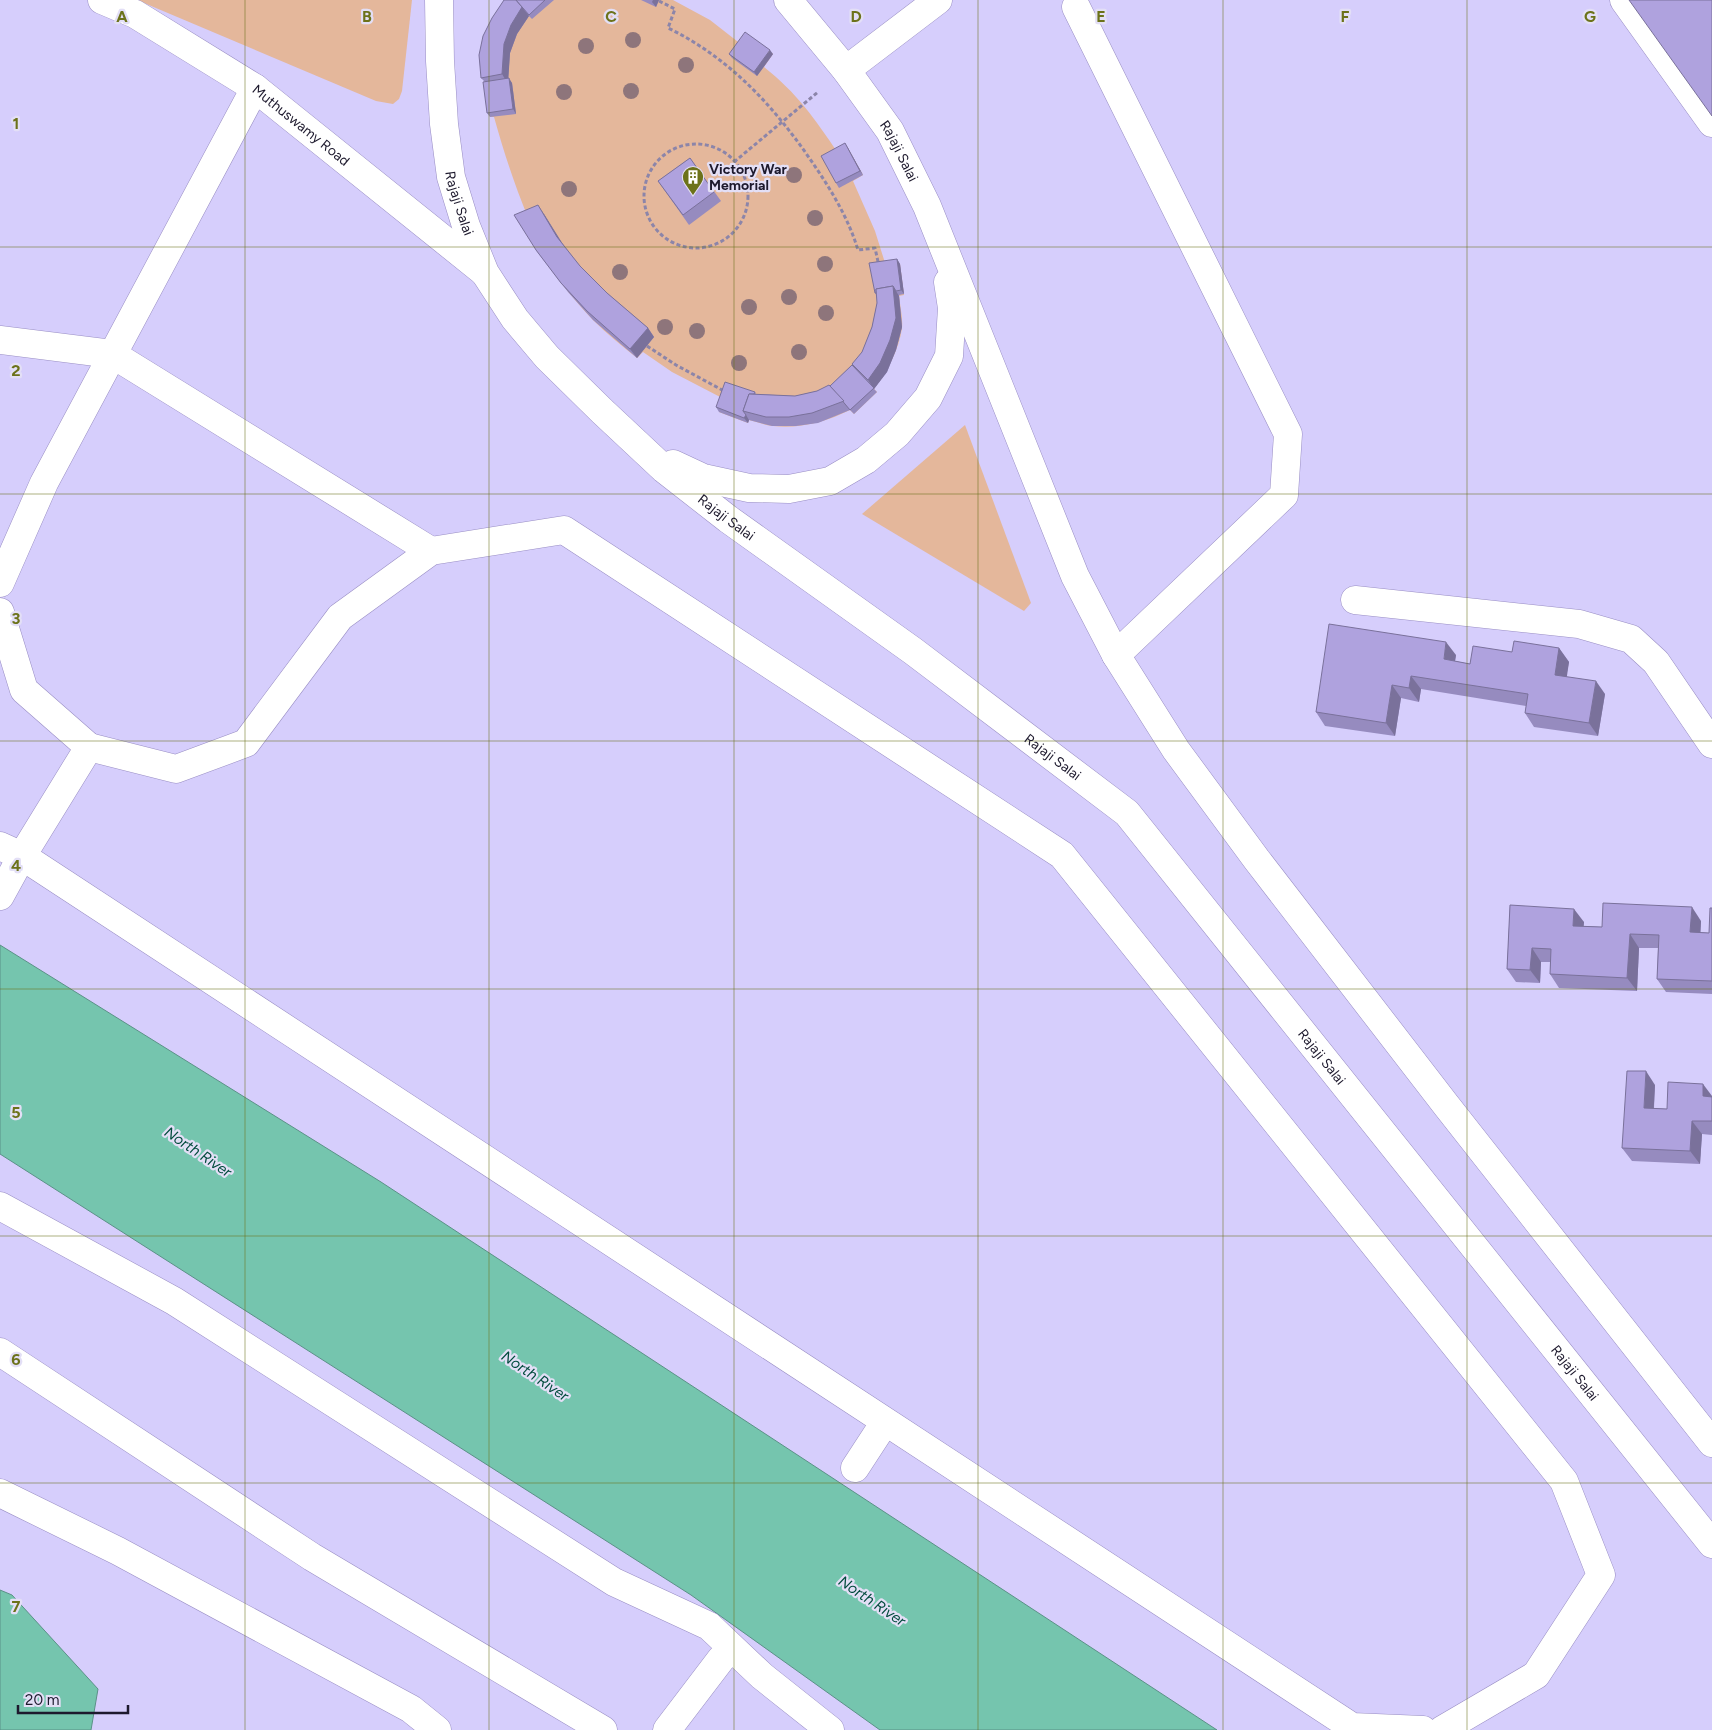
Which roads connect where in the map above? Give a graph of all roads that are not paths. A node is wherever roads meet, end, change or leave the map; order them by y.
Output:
1 (102, 0) edge
2 (439, 0) edge
3 (788, 0) edge
4 (938, 0) edge
5 (1624, 0) edge
6 (1076, 7) dead end
7 (846, 70) junction
8 (255, 88) junction
9 (1712, 123) edge
10 (943, 246) junction
11 (485, 273) junction
12 (0, 340) edge
13 (112, 354) junction
14 (645, 452) junction
15 (431, 550) junction
16 (0, 583) edge
17 (1355, 600) dead end
18 (0, 612) edge
19 (1116, 655) junction
20 (1712, 744) edge
21 (90, 747) junction
22 (11, 851) edge
23 (0, 896) edge
24 (0, 1206) edge
25 (0, 1352) edge
26 (885, 1422) junction
27 (1712, 1443) edge
28 (855, 1468) dead end
29 (0, 1494) edge
30 (1712, 1544) edge
31 (721, 1659) dead end
32 (437, 1730) edge
33 (604, 1730) edge
34 (667, 1730) edge
35 (830, 1730) edge
36 (1423, 1730) edge
37 (1442, 1730) edge

1 - 8 street, Muthuswamy Road
2 - 11 street, Rajaji Salai
3 - 7 street, Rajaji Salai
4 - 7 street
5 - 9 street
6 - 19 street
7 - 10 street, Rajaji Salai
8 - 11 street, Muthuswamy Road
8 - 13 street
10 - 14 street
10 - 19 street, Rajaji Salai
11 - 14 street, Rajaji Salai
12 - 13 street
13 - 15 street
13 - 16 street
14 - 30 street, Rajaji Salai
15 - 21 street
15 - 37 street
17 - 20 street
18 - 21 street
19 - 27 street, Rajaji Salai
21 - 22 street
22 - 23 street
22 - 26 street
24 - 35 street
25 - 33 street
26 - 28 street
26 - 36 street
29 - 32 street
31 - 34 street

